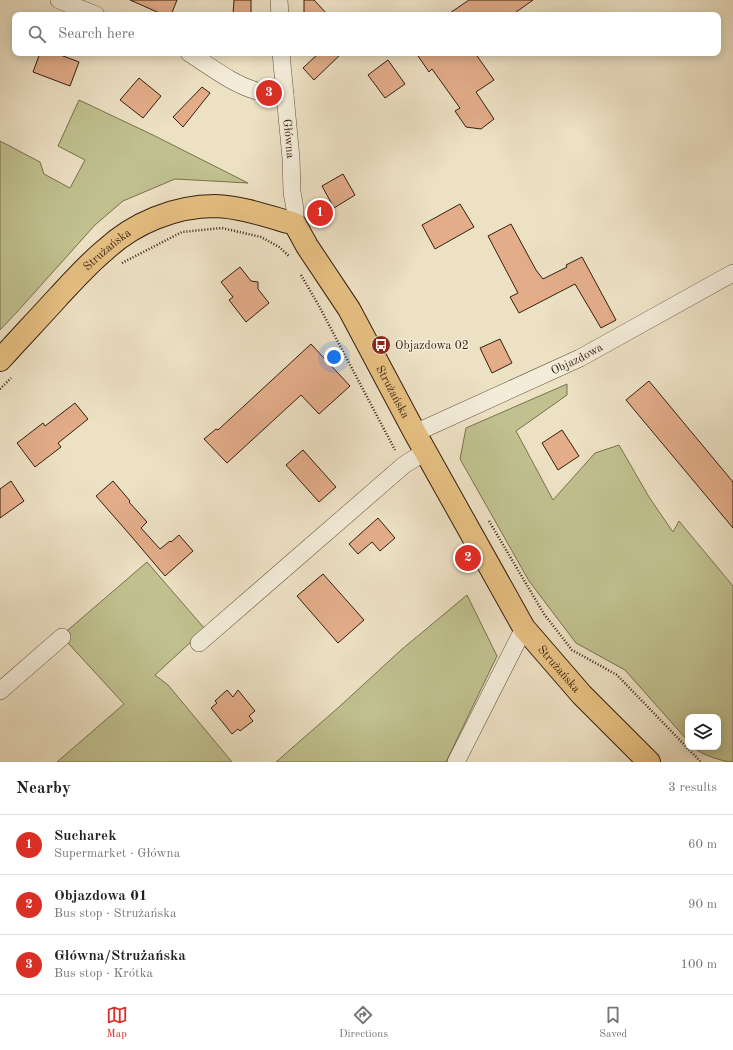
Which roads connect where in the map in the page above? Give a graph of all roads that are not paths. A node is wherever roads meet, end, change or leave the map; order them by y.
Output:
1 (59, 0) edge
2 (279, 0) edge
3 (89, 12) edge
4 (280, 12) edge
5 (194, 56) edge
6 (280, 56) edge
7 (285, 95) junction
8 (295, 224) junction
9 (733, 273) edge
10 (5, 369) edge
11 (420, 442) junction
12 (524, 628) junction
13 (62, 637) dead end
14 (199, 643) dead end
15 (0, 691) edge
16 (456, 762) edge
17 (649, 762) edge

1 - 3 street
2 - 4 street
5 - 7 street
6 - 7 street, Główna
7 - 8 street, Główna
8 - 10 main road, Strużańska
8 - 11 main road, Strużańska
9 - 11 street, Objazdowa
11 - 12 main road, Strużańska
11 - 14 street, Objazdowa
12 - 16 street
12 - 17 main road, Strużańska
13 - 15 street

